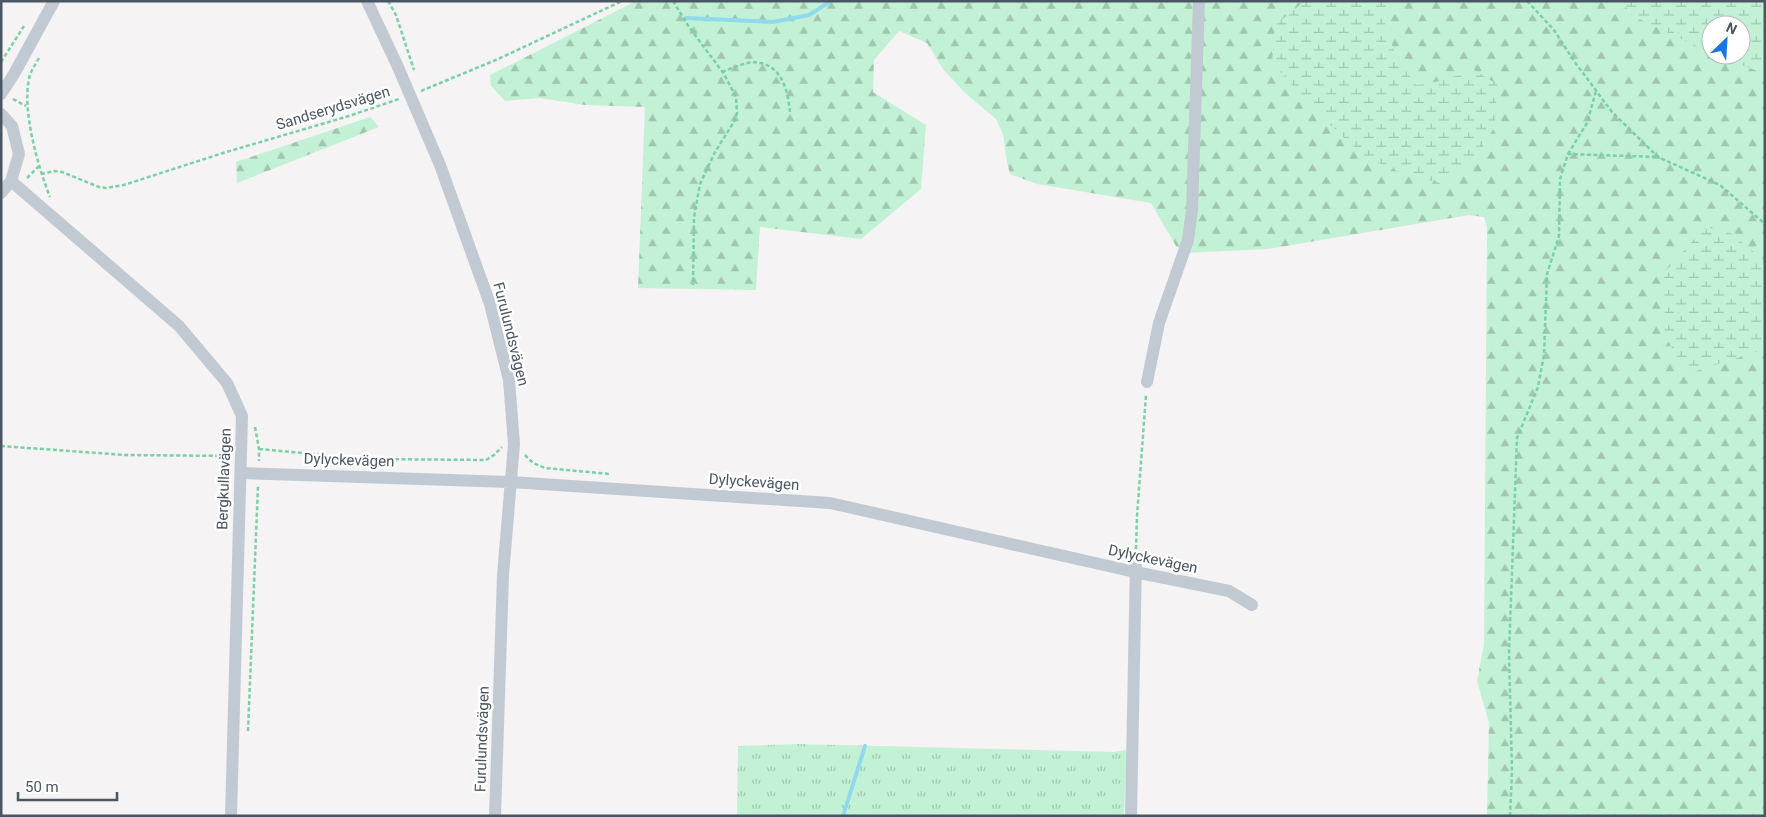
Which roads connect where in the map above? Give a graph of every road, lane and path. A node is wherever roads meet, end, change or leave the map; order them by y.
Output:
1 (54, 1) edge
2 (367, 1) edge
3 (388, 1) edge
4 (622, 1) edge
5 (673, 1) edge
6 (1199, 1) edge
7 (1527, 1) edge
8 (28, 19) dead end
9 (42, 51) dead end
10 (1, 62) edge
11 (722, 72) junction
12 (416, 74) dead end
13 (419, 82) dead end
14 (1596, 91) junction
15 (416, 93) junction
16 (1, 94) edge
17 (790, 112) dead end
18 (1, 114) edge
19 (1568, 154) junction
20 (1658, 157) junction
21 (41, 174) junction
22 (11, 181) junction
23 (1, 193) edge
24 (52, 200) dead end
25 (1765, 224) edge
26 (693, 285) dead end
27 (1147, 382) joint
28 (255, 426) dead end
29 (514, 444) junction
30 (1, 446) edge
31 (259, 448) junction
32 (241, 456) junction
33 (259, 473) junction
34 (240, 474) junction
35 (618, 475) dead end
36 (511, 482) junction
37 (1135, 566) junction
38 (1252, 605) dead end
39 (247, 737) dead end
40 (231, 816) edge
41 (495, 816) edge
42 (1131, 816) edge
43 (1510, 816) edge

1 - 16 street
2 - 15 street, Furulundsvägen
3 - 12 path
4 - 15 path, Sandserydsvägen
5 - 11 path
6 - 27 street
7 - 14 path
8 - 10 path
9 - 21 path
11 - 17 path
11 - 26 path
13 - 15 path
14 - 19 path
14 - 20 path
15 - 21 path, Sandserydsvägen
15 - 29 street, Furulundsvägen
18 - 22 street
19 - 20 path
19 - 43 path
20 - 25 path
21 - 24 path
22 - 23 street
22 - 32 street, Bergkullavägen
27 - 37 path
28 - 31 path
29 - 31 path
29 - 35 path
29 - 36 street, Furulundsvägen
30 - 32 path
31 - 33 path
32 - 34 street, Bergkullavägen
33 - 34 street, Dylyckevägen
33 - 36 street, Dylyckevägen
33 - 39 path
34 - 40 street, Bergkullavägen
36 - 37 street, Dylyckevägen
36 - 41 street, Furulundsvägen
37 - 38 street, Dylyckevägen
37 - 42 street

